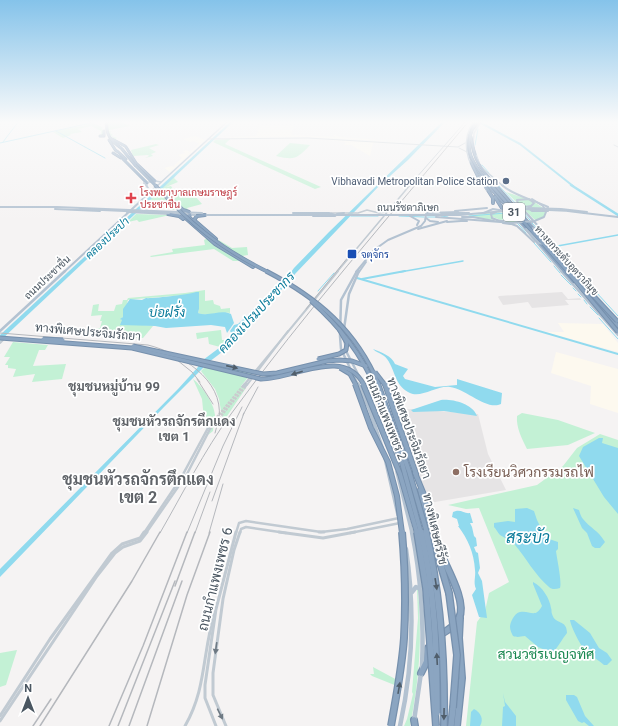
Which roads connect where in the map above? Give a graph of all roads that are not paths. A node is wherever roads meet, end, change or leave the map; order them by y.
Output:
1 (117, 155) edge
2 (121, 155) edge
3 (126, 155) edge
4 (130, 155) edge
5 (191, 155) edge
6 (437, 155) edge
7 (468, 155) edge
8 (468, 155) edge
9 (469, 155) edge
10 (470, 155) edge
11 (471, 155) edge
12 (474, 155) edge
13 (475, 155) edge
14 (475, 155) edge
15 (123, 159) junction
16 (128, 161) junction
17 (478, 162) junction
18 (134, 165) junction
19 (471, 165) junction
20 (481, 167) junction
21 (475, 169) junction
22 (144, 172) junction
23 (156, 182) junction
24 (161, 182) junction
25 (147, 184) junction
26 (492, 184) junction
27 (500, 184) junction
28 (156, 187) junction
29 (497, 188) junction
30 (488, 189) junction
31 (149, 193) junction
32 (499, 198) junction
33 (493, 203) junction
34 (511, 203) junction
35 (505, 205) junction
36 (47, 207) junction
37 (518, 207) junction
38 (547, 207) junction
39 (0, 208) edge
40 (487, 208) junction
41 (544, 208) junction
42 (552, 208) junction
43 (54, 209) junction
44 (81, 209) junction
45 (522, 209) junction
46 (110, 210) junction
47 (503, 210) junction
48 (131, 211) junction
49 (476, 211) junction
50 (540, 211) junction
51 (571, 211) junction
52 (146, 212) junction
53 (585, 212) junction
54 (169, 213) junction
55 (329, 213) junction
56 (344, 213) junction
57 (388, 213) junction
58 (469, 213) junction
59 (190, 214) junction
60 (204, 214) junction
61 (276, 214) junction
62 (405, 214) junction
63 (478, 214) junction
64 (522, 214) junction
65 (197, 215) junction
66 (282, 215) junction
67 (315, 215) junction
68 (413, 215) junction
69 (331, 216) junction
70 (426, 217) junction
71 (462, 217) junction
72 (515, 217) junction
73 (618, 217) edge
74 (448, 219) junction
75 (534, 221) junction
76 (442, 222) junction
77 (196, 223) junction
78 (518, 228) junction
79 (398, 236) junction
80 (538, 245) junction
81 (551, 245) junction
82 (230, 255) junction
83 (249, 263) junction
84 (561, 269) junction
85 (566, 273) junction
86 (584, 282) junction
87 (586, 288) junction
88 (341, 300) junction
89 (346, 301) junction
90 (606, 317) junction
91 (607, 322) junction
92 (336, 324) junction
93 (618, 326) edge
94 (0, 331) edge
95 (0, 337) edge
96 (6, 337) dead end
97 (0, 343) edge
98 (335, 366) junction
99 (301, 367) junction
100 (244, 387) tunnel mouth
101 (415, 472) junction
102 (405, 499) junction
103 (394, 500) junction
104 (399, 521) junction
105 (421, 589) junction
106 (412, 592) junction
107 (216, 609) junction
108 (221, 610) junction
109 (460, 617) junction
110 (421, 673) junction
111 (0, 716) edge
112 (0, 721) edge
113 (414, 724) edge
114 (185, 726) edge
115 (216, 726) edge
116 (226, 726) edge
117 (391, 726) edge
118 (400, 726) edge
119 (436, 726) edge
120 (444, 726) edge
121 (451, 726) edge
122 (457, 726) edge

1 - 15 highway
2 - 16 highway, ทางพิเศษศรีรัช
3 - 18 highway, ทางพิเศษศรีรัช
4 - 22 highway
5 - 24 main road, ถนนประชาชื่น
6 - 57 street
7 - 19 main road, 31
8 - 30 highway, bridge
9 - 93 highway, ทางยกระดับอุตราภิมุข / 31, bridge
10 - 21 highway, 31
11 - 93 highway, ทางยกระดับอุตราภิมุข / 31, bridge
12 - 26 highway, 31
13 - 17 highway, bridge
14 - 17 main road, 31
15 - 16 highway
15 - 25 highway
16 - 18 highway, ทางพิเศษศรีรัช
17 - 20 main road, 31
18 - 82 highway, ทางพิเศษศรีรัช, bridge
18 - 83 highway, ทางพิเศษศรีรัช, bridge
19 - 21 highway, 31
19 - 33 main road
20 - 27 main road
20 - 29 main road, 31
21 - 32 highway, 31
22 - 23 highway
22 - 59 highway, bridge
23 - 24 main road
23 - 25 main road
24 - 28 main road, ถนนประชาชื่น
25 - 28 main road
25 - 31 main road
26 - 29 highway
26 - 87 highway, 31
27 - 38 main road
27 - 75 main road, bridge
28 - 31 main road, ถนนประชาชื่น
29 - 34 main road, 31
30 - 33 highway
30 - 47 highway
31 - 48 main road, ถนนประชาชื่น
32 - 35 highway, 31
32 - 47 main road
33 - 40 main road
34 - 37 main road
34 - 64 main road, 31
35 - 72 main road, 31
35 - 85 highway, 31
36 - 39 main road, ถนนรัชดาภิเษก
36 - 44 main road, ถนนรัชดาภิเษก
36 - 46 main road, ถนนรัชดาภิเษก
37 - 45 main road
37 - 45 main road, bridge
37 - 51 main road, ถนนรัชดาภิเษก, bridge
37 - 58 main road, ถนนรัชดาภิเษก, bridge
38 - 41 main road
38 - 42 main road
39 - 43 main road, ถนนรัชดาภิเษก
40 - 49 main road
40 - 70 main road
41 - 42 main road
41 - 50 main road
42 - 53 main road
43 - 44 main road, ถนนรัชดาภิเษก
43 - 46 main road, ถนนรัชดาภิเษก
44 - 54 main road, ถนนรัชดาภิเษก, bridge
45 - 75 main road
46 - 48 main road, ถนนรัชดาภิเษก
47 - 47 main road, bridge
47 - 51 main road, ถนนรัชดาภิเษก, bridge
47 - 63 main road
47 - 68 main road, ถนนรัชดาภิเษก, bridge
48 - 52 main road, ถนนรัชดาภิเษก, bridge
48 - 52 main road, ถนนรัชดาภิเษก, bridge
48 - 94 main road, ถนนประชาชื่น
49 - 62 main road, bridge
49 - 63 main road
50 - 53 main road
50 - 75 main road
51 - 53 main road, ถนนรัชดาภิเษก
52 - 54 main road, ถนนรัชดาภิเษก
52 - 59 main road, ถนนรัชดาภิเษก
53 - 73 main road, ถนนรัชดาภิเษก
54 - 59 main road, ถนนรัชดาภิเษก
54 - 60 main road, ถนนรัชดาภิเษก
54 - 65 main road, ถนนรัชดาภิเษก
54 - 82 highway
55 - 56 street
55 - 61 main road
55 - 69 main road
56 - 57 street, bridge
56 - 69 main road
57 - 67 main road, ถนนรัชดาภิเษก, bridge
57 - 68 main road, ถนนรัชดาภิเษก, bridge
57 - 79 main road, bridge
57 - 100 street
58 - 62 main road, ถนนรัชดาภิเษก, bridge
58 - 70 main road, bridge
59 - 60 main road, ถนนรัชดาภิเษก
59 - 65 main road, ถนนรัชดาภิเษก
59 - 77 highway
60 - 61 main road, ถนนรัชดาภิเษก
60 - 65 main road, ถนนรัชดาภิเษก
60 - 66 main road, ถนนรัชดาภิเษก
60 - 77 highway
61 - 67 main road, ถนนรัชดาภิเษก
62 - 67 main road, ถนนรัชดาภิเษก, bridge
63 - 71 main road
64 - 72 main road, bridge
64 - 81 main road, 31
66 - 67 main road, ถนนรัชดาภิเษก
66 - 69 main road
68 - 74 main road, bridge
70 - 74 main road
70 - 79 main road, ถนนกำแพงเพชร 2
71 - 74 main road
71 - 78 main road
72 - 80 main road, 31
74 - 75 main road, bridge
74 - 76 main road, ถนนกำแพงเพชร 2
74 - 78 main road, bridge
75 - 76 main road, bridge
75 - 81 main road
76 - 89 main road, ถนนกำแพงเพชร 2
77 - 83 highway, bridge
78 - 80 main road
79 - 88 main road, ถนนกำแพงเพชร 2
80 - 84 main road, 31
81 - 86 main road, 31
82 - 92 highway, ทางพิเศษศรีรัช, bridge
83 -> 120 highway, ทางพิเศษศรีรัช, bridge
84 - 85 highway
84 - 91 main road, 31
85 - 90 highway, 31
86 - 87 highway
86 - 93 main road, 31
87 - 93 highway, 31
88 - 89 main road
88 - 103 main road, ถนนกำแพงเพชร 2
89 - 102 main road, ถนนกำแพงเพชร 2
90 - 91 highway
90 - 93 highway, 31
91 - 93 main road, 31
92 - 99 highway, bridge
119 -> 92 highway, ทางพิเศษศรีรัช, bridge
98 -> 95 highway, ทางพิเศษประจิมรัถยา, bridge
95 -> 99 highway, ทางพิเศษประจิมรัถยา, bridge
96 - 97 street
117 -> 98 highway, bridge
98 - 119 highway, ทางพิเศษประจิมรัถยา, bridge
99 - 101 highway, ทางพิเศษประจิมรัถยา, bridge
101 - 109 highway
101 - 121 highway, ทางพิเศษประจิมรัถยา, bridge
102 - 103 main road
102 - 105 main road, ถนนกำแพงเพชร 2
103 - 104 main road, ถนนกำแพงเพชร 2
104 - 106 main road, ถนนกำแพงเพชร 2
104 - 107 street, ถนนกำแพงเพชร 6
104 - 108 street, ถนนกำแพงเพชร 6
105 - 106 main road
105 - 110 main road, ถนนกำแพงเพชร 2
106 - 118 main road, ถนนกำแพงเพชร 2
107 - 108 street
107 - 114 street
107 - 115 street, ถนนกำแพงเพชร 6
108 -> 116 street, ถนนกำแพงเพชร 6
109 - 110 highway
109 - 122 highway
110 - 113 main road, ถนนกำแพงเพชร 2
111 - 112 street

